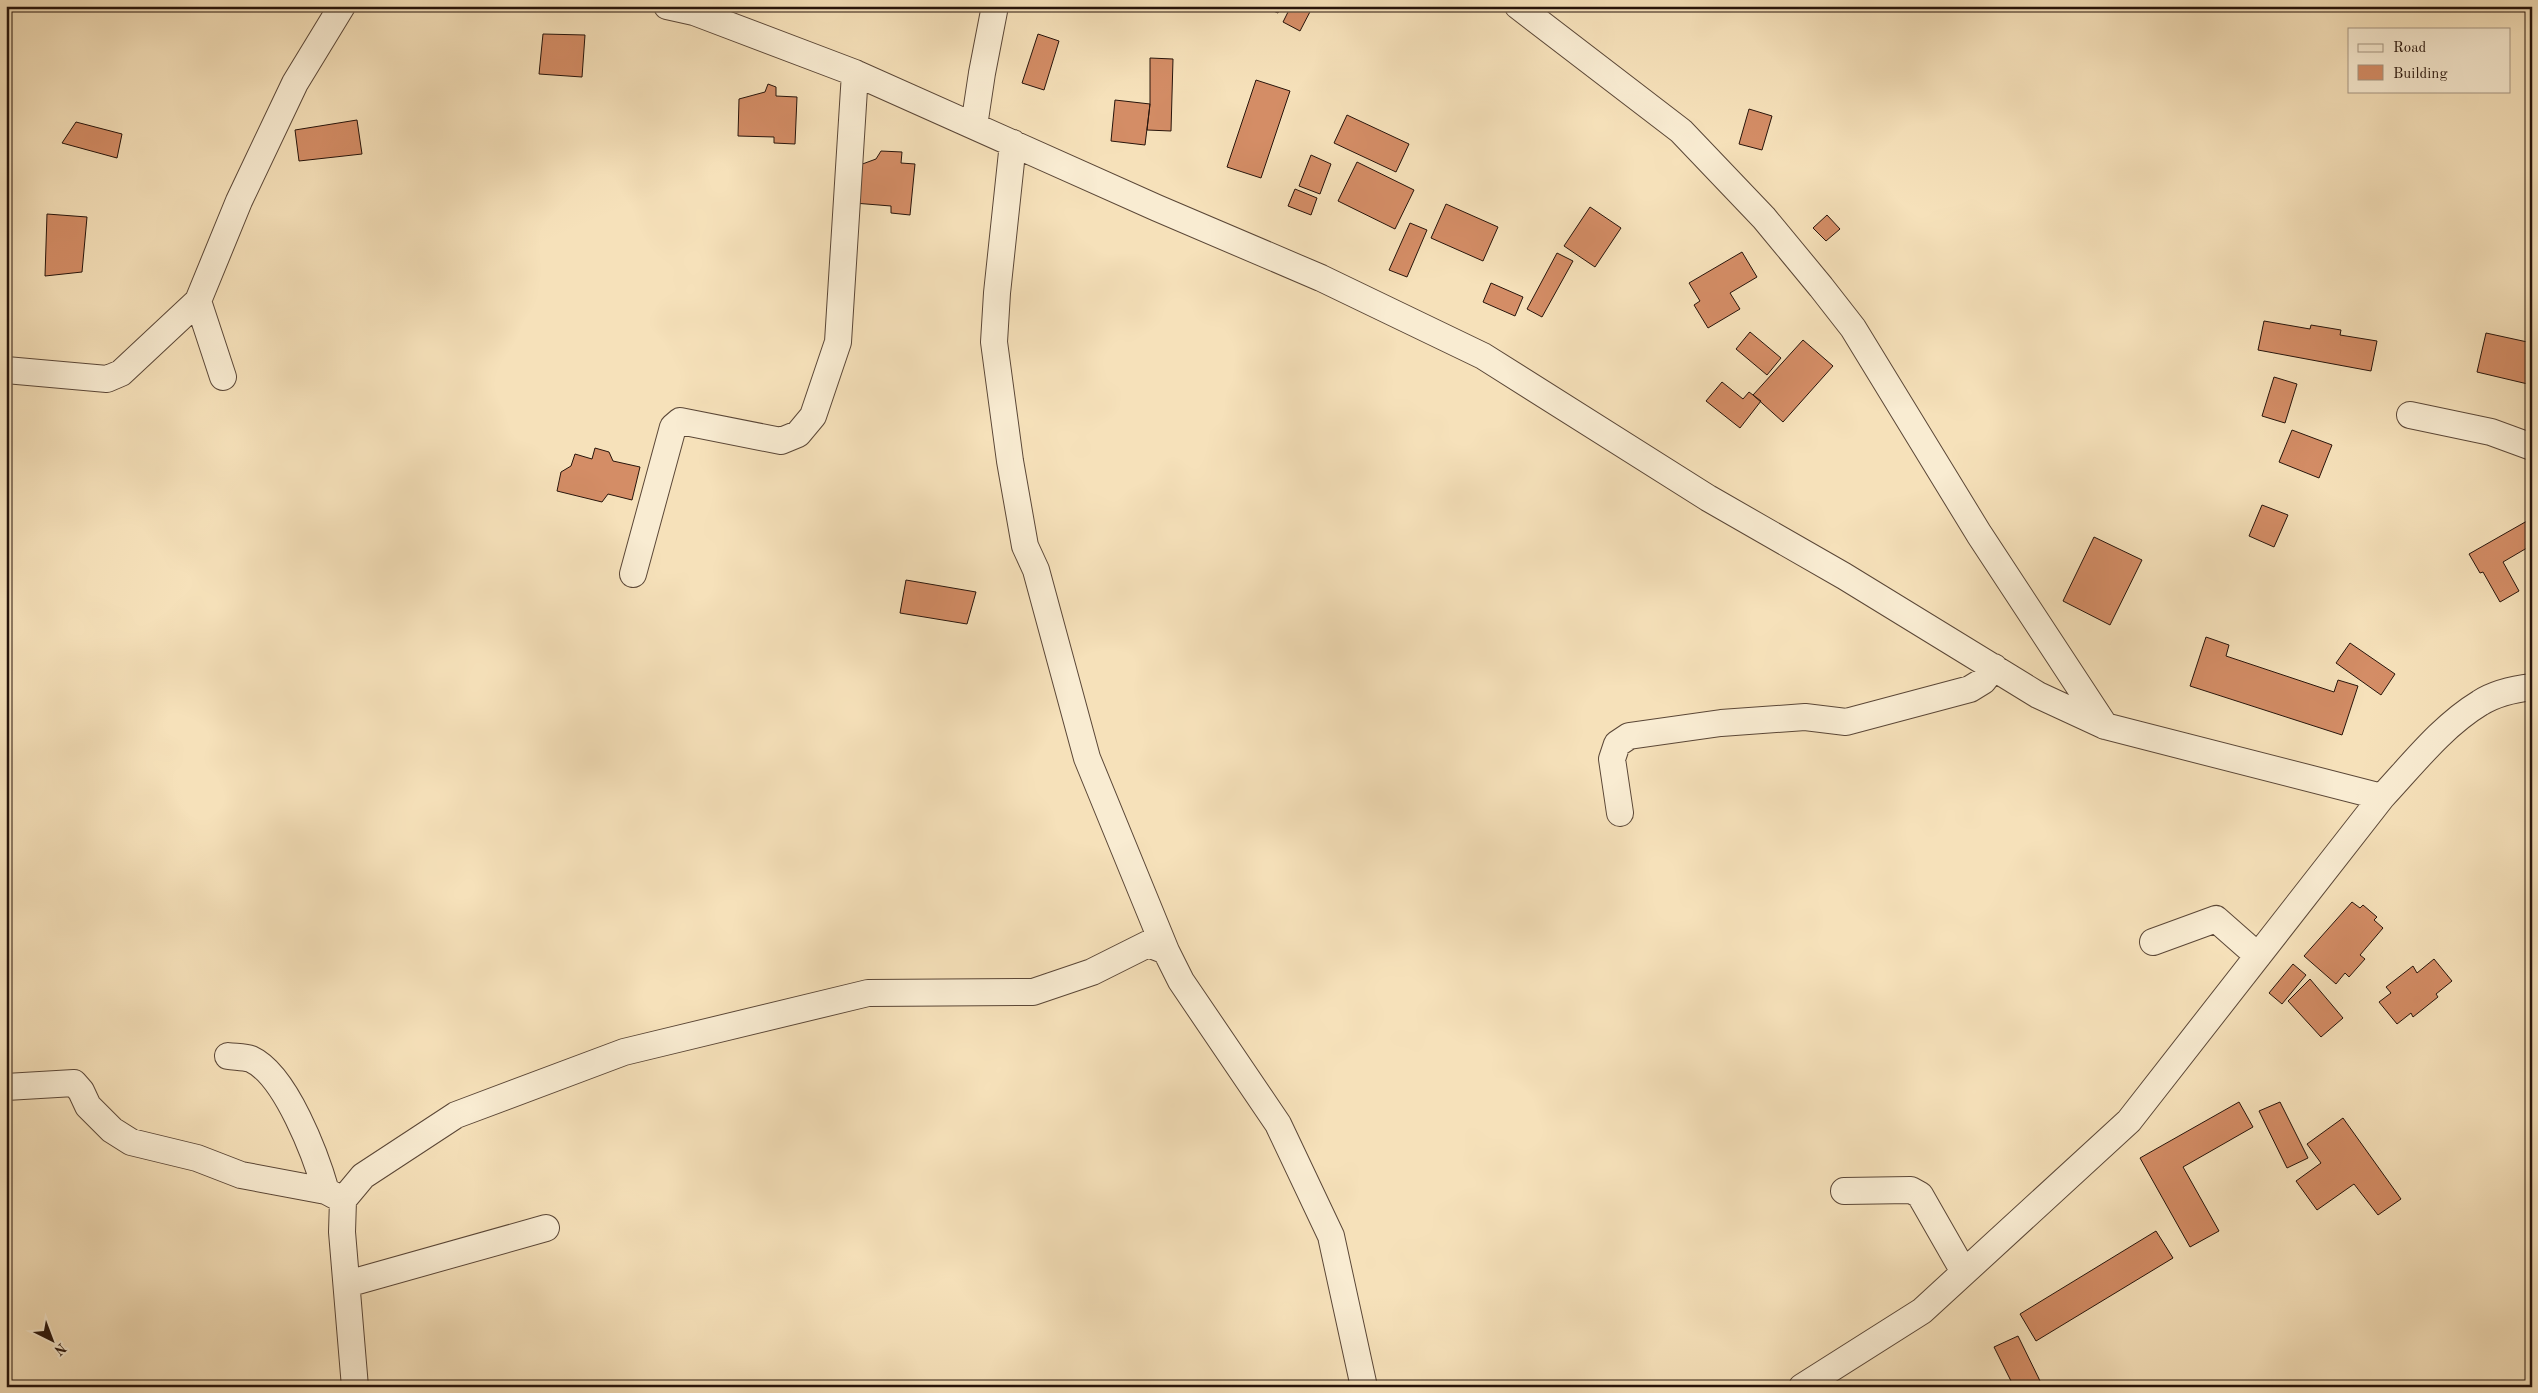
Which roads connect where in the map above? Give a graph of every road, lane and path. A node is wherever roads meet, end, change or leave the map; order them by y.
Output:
1 (342, 6) edge
2 (667, 6) edge
3 (995, 6) edge
4 (1518, 6) edge
5 (855, 73) junction
6 (974, 126) junction
7 (1014, 143) junction
8 (198, 301) junction
9 (6, 370) edge
10 (223, 377) dead end
11 (2410, 415) dead end
12 (2532, 448) edge
13 (634, 574) dead end
14 (1994, 667) junction
15 (2532, 687) edge
16 (2105, 726) junction
17 (2382, 797) junction
18 (1620, 813) dead end
19 (2153, 942) dead end
20 (1166, 952) junction
21 (2258, 956) junction
22 (228, 1056) dead end
23 (6, 1087) edge
24 (1844, 1191) dead end
25 (334, 1195) junction
26 (546, 1228) dead end
27 (1964, 1272) junction
28 (347, 1284) junction
29 (355, 1387) edge
30 (1364, 1387) edge
31 (1802, 1387) edge

1 - 8 street
2 - 5 street
3 - 6 street
4 - 16 street
5 - 6 street
5 - 13 street
6 - 7 street
7 - 14 street
7 - 20 street
8 - 9 street
8 - 10 street
11 - 12 street
14 - 16 street
14 - 18 street
15 - 17 street
16 - 17 street
17 - 21 street
19 - 21 street
20 - 25 street
20 - 30 street
21 - 27 street
22 - 25 street
23 - 25 street
24 - 27 street
25 - 28 street
26 - 28 street
27 - 31 street
28 - 29 street

